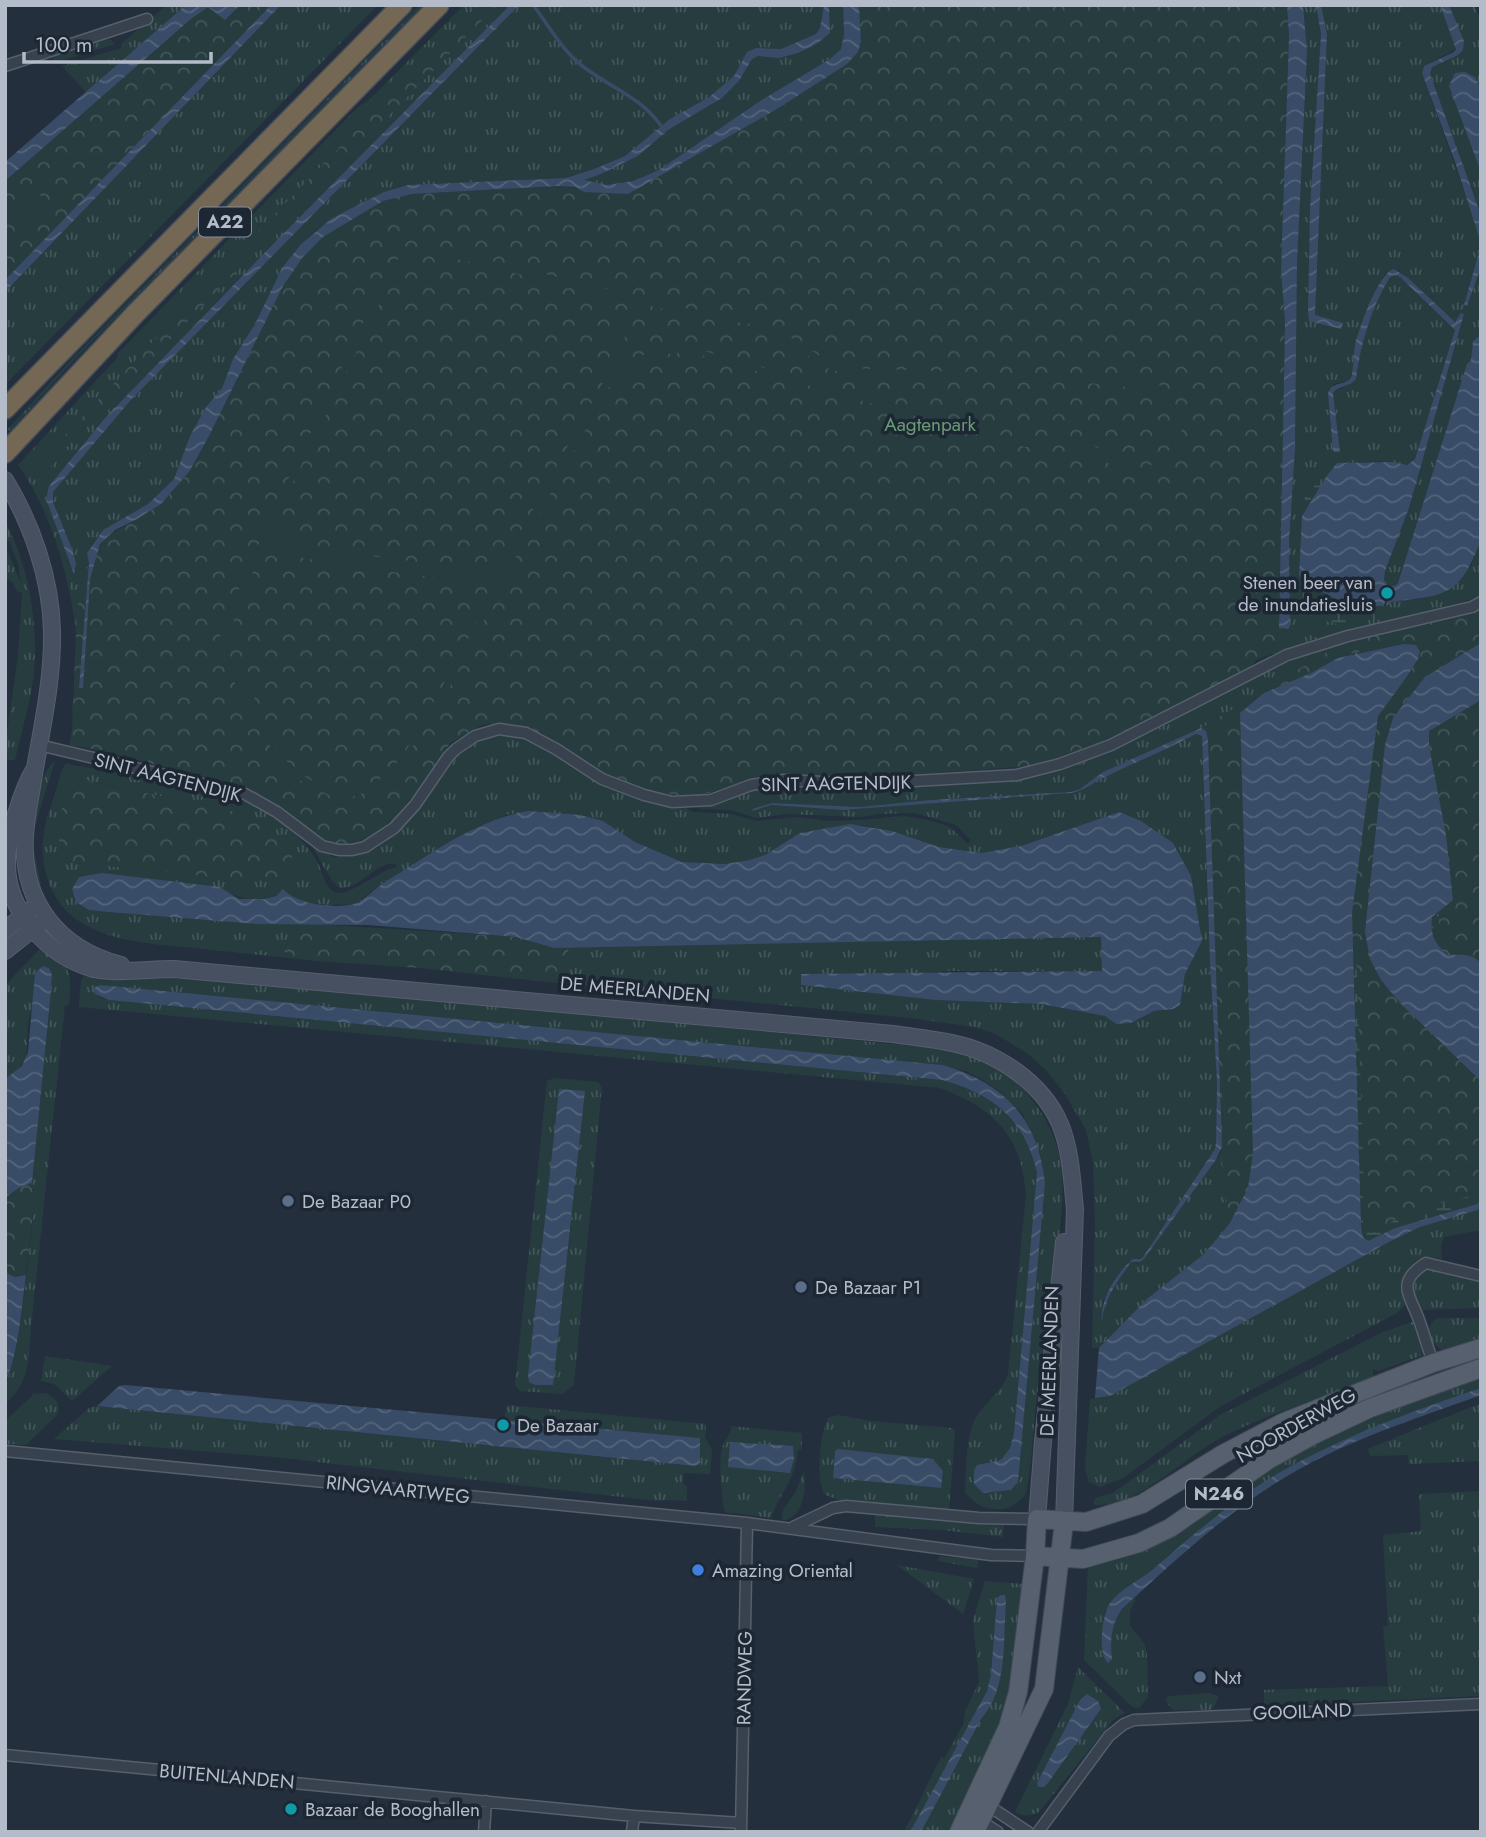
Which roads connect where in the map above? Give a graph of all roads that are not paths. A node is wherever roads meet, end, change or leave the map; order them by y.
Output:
1 (402, 5) edge
2 (439, 5) edge
3 (147, 19) dead end
4 (5, 66) edge
5 (5, 409) edge
6 (10, 447) edge
7 (6, 481) edge
8 (1481, 602) edge
9 (39, 745) junction
10 (35, 768) junction
11 (42, 911) junction
12 (23, 914) junction
13 (32, 928) junction
14 (5, 930) edge
15 (5, 951) edge
16 (137, 969) junction
17 (1069, 1160) junction
18 (1481, 1276) edge
19 (1481, 1348) edge
20 (1433, 1363) junction
21 (1481, 1368) edge
22 (5, 1451) edge
23 (1037, 1519) junction
24 (1064, 1522) junction
25 (747, 1523) junction
26 (791, 1528) junction
27 (1035, 1556) junction
28 (1060, 1558) junction
29 (1481, 1704) edge
30 (5, 1755) edge
31 (486, 1801) junction
32 (977, 1813) edge
33 (634, 1816) junction
34 (741, 1827) edge
35 (484, 1832) edge
36 (632, 1832) edge
37 (959, 1832) edge
38 (999, 1832) edge
39 (1028, 1832) edge
40 (1038, 1832) edge

1 - 5 highway, A22
2 - 6 highway, A22
3 - 4 street
7 - 9 main road
8 - 9 street, SINT AAGTENDIJK
9 - 10 main road
10 - 11 main road, DE MEERLANDEN
10 - 12 main road, DE MEERLANDEN
11 - 12 main road
11 - 13 main road
11 - 16 main road, DE MEERLANDEN
12 - 13 main road, DE MEERLANDEN
12 - 14 main road
13 - 15 main road
13 - 16 main road, DE MEERLANDEN
16 - 17 main road, DE MEERLANDEN
17 - 23 main road, DE MEERLANDEN
17 - 24 main road, DE MEERLANDEN
18 - 20 street
19 - 20 main road, NOORDERWEG / N246
20 - 24 main road, NOORDERWEG / N246
21 - 28 main road, NOORDERWEG / N246
22 - 25 street, RINGVAARTWEG
23 - 24 main road, NOORDERWEG / N246
23 - 26 street
23 - 27 main road
24 - 28 main road
25 - 26 street, RINGVAARTWEG
25 - 34 street, RANDWEG
26 - 27 street, RINGVAARTWEG
27 - 28 main road, NOORDERWEG / N246
27 - 32 main road
28 - 32 main road
29 - 40 street, GOOILAND
30 - 31 street, BUITENLANDEN
31 - 33 street, BUITENLANDEN
31 - 35 street
32 - 37 main road
32 - 38 street
32 - 39 street
33 - 34 street, BUITENLANDEN
33 - 36 street

